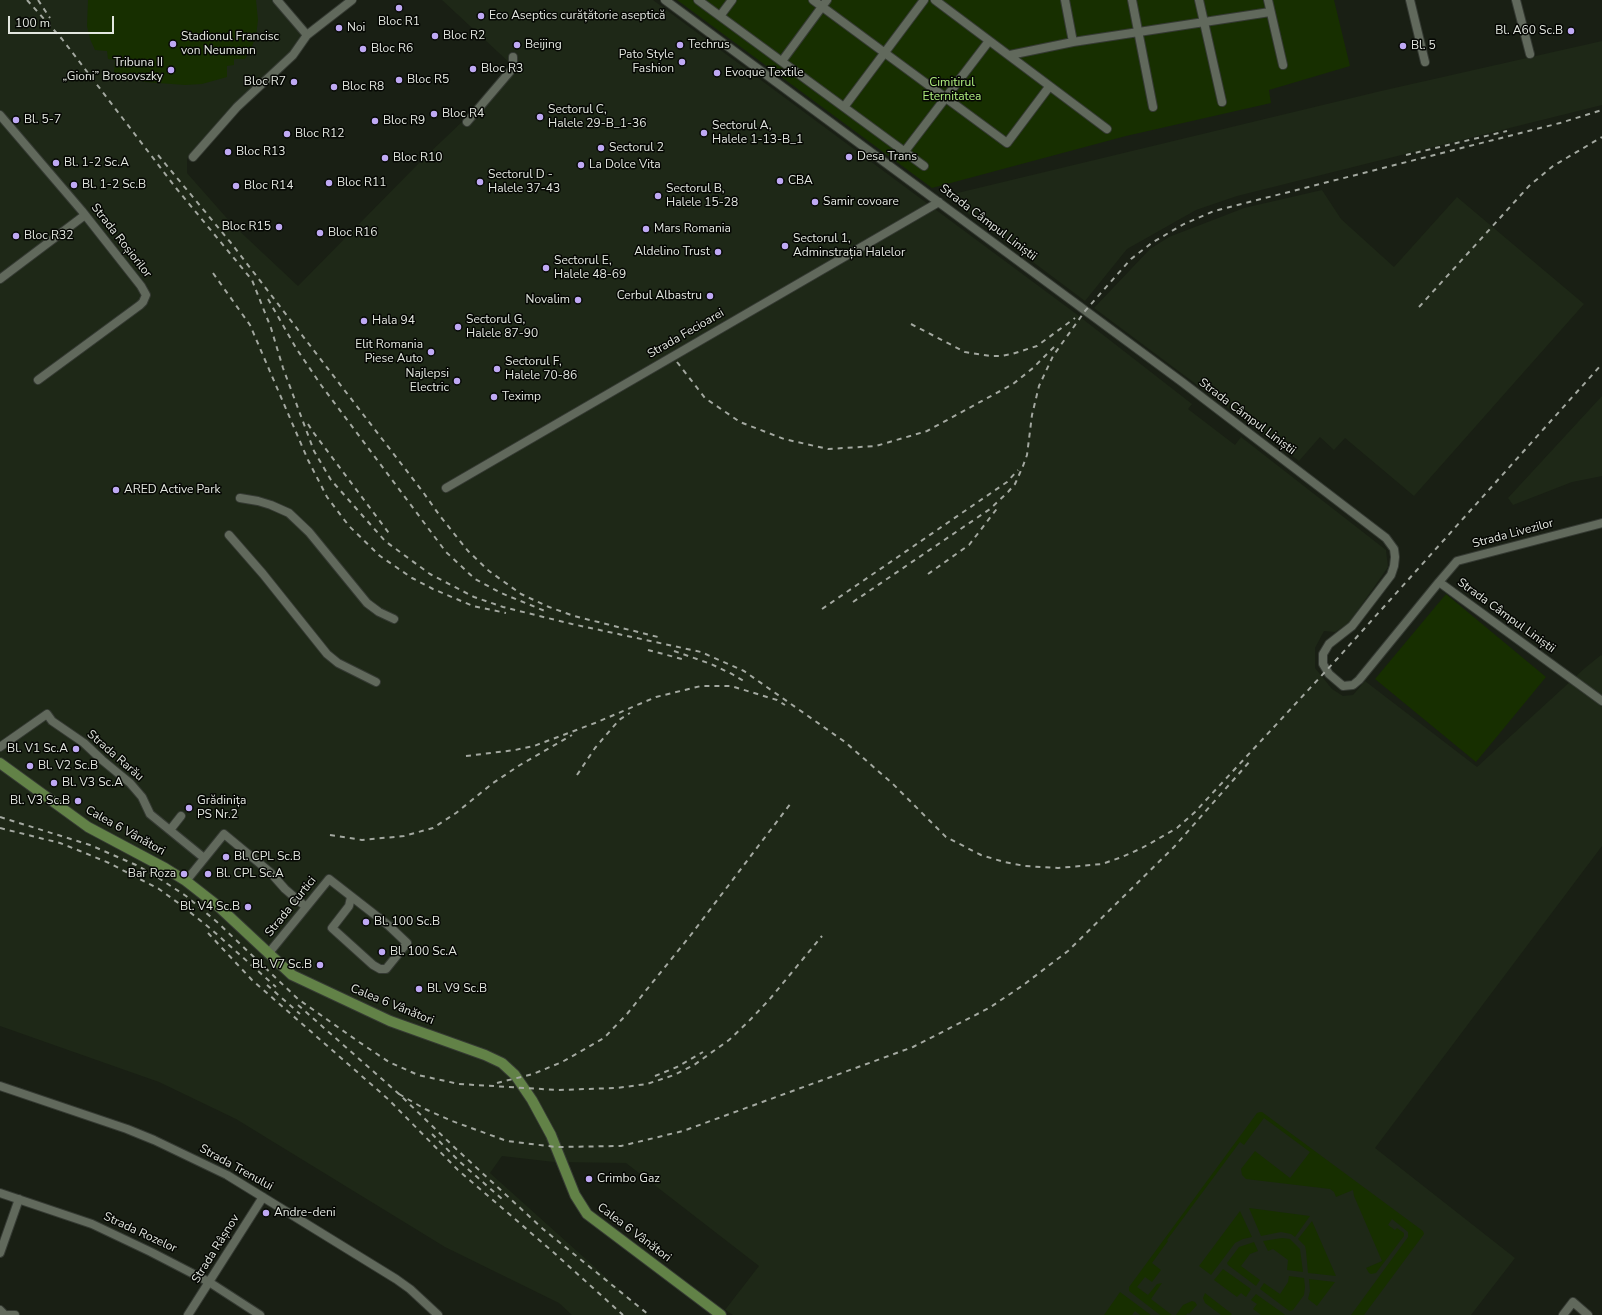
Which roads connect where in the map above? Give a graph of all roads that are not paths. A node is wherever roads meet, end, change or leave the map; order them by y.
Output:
1 (277, 0) edge
2 (352, 0) edge
3 (665, 0) edge
4 (698, 0) edge
5 (732, 0) edge
6 (813, 0) edge
7 (924, 0) edge
8 (935, 0) edge
9 (1065, 0) edge
10 (1132, 0) edge
11 (1199, 0) edge
12 (1268, 0) edge
13 (1410, 0) edge
14 (1516, 0) edge
15 (825, 3) edge
16 (1270, 12) junction
17 (720, 16) junction
18 (1204, 22) junction
19 (1139, 32) junction
20 (307, 35) junction
21 (989, 40) junction
22 (1073, 42) junction
23 (884, 52) junction
24 (1530, 54) dead end
25 (1010, 55) junction
26 (513, 57) dead end
27 (782, 61) junction
28 (1425, 62) dead end
29 (1283, 65) dead end
30 (1049, 86) junction
31 (945, 97) junction
32 (1222, 102) dead end
33 (844, 107) junction
34 (1153, 107) dead end
35 (0, 115) edge
36 (467, 122) dead end
37 (1107, 129) dead end
38 (905, 151) junction
39 (193, 157) dead end
40 (924, 166) dead end
41 (939, 202) junction
42 (85, 215) junction
43 (0, 279) edge
44 (38, 380) dead end
45 (446, 488) dead end
46 (240, 498) dead end
47 (1602, 522) edge
48 (229, 535) dead end
49 (1439, 582) junction
50 (394, 619) dead end
51 (376, 682) dead end
52 (1602, 701) edge
53 (0, 747) edge
54 (0, 763) edge
55 (181, 816) dead end
56 (170, 830) junction
57 (204, 858) junction
58 (186, 881) junction
59 (351, 897) junction
60 (306, 907) junction
61 (268, 954) junction
62 (0, 1086) edge
63 (0, 1193) edge
64 (263, 1197) junction
65 (19, 1199) junction
66 (0, 1253) edge
67 (209, 1282) junction
68 (0, 1310) edge
69 (7, 1315) edge
70 (15, 1315) edge
71 (188, 1315) edge
72 (260, 1315) edge
73 (438, 1315) edge
74 (722, 1315) edge
75 (1563, 1315) edge
76 (1588, 1315) edge

1 - 20 street
2 - 20 street
3 - 41 street, Strada Câmpul Liniștii
4 - 17 street
5 - 17 street
6 - 15 street
7 - 23 street
8 - 21 street
9 - 22 street
10 - 19 street
11 - 18 street
12 - 16 street
13 - 28 street
14 - 24 street
15 - 23 street
15 - 27 street
16 - 18 street
16 - 29 street
17 - 27 street
18 - 19 street
18 - 32 street
19 - 22 street
19 - 34 street
20 - 39 street
21 - 25 street
21 - 31 street
22 - 25 street
23 - 31 street
23 - 33 street
25 - 30 street
26 - 36 street
27 - 33 street
30 - 31 street
30 - 37 street
31 - 38 street
33 - 38 street
35 - 42 street, Strada Roșiorilor
38 - 40 street
41 - 45 street, Strada Fecioarei
41 - 49 street, Strada Câmpul Liniștii
42 - 43 street
42 - 44 street, Strada Roșiorilor
46 - 50 street
47 - 49 street, Strada Livezilor
48 - 51 street
49 - 52 street, Strada Câmpul Liniștii
53 - 56 street, Strada Rarău
54 - 58 main road, Calea 6 Vânători
55 - 56 street
56 - 57 street, Strada Rarău
57 - 58 street
57 - 60 street
58 - 61 main road, Calea 6 Vânători
59 - 59 street, Strada Curtici
59 - 60 street, Strada Curtici
60 - 61 street, Strada Curtici
61 - 74 main road, Calea 6 Vânători
62 - 64 street, Strada Trenului
63 - 65 street, Strada Rozelor
64 - 67 street, Strada Râșnov
64 - 73 street, Strada Trenului
65 - 66 street
65 - 67 street, Strada Rozelor
67 - 71 street, Strada Râșnov
67 - 72 street, Strada Rozelor
68 - 69 street
69 - 70 street
75 - 76 street

